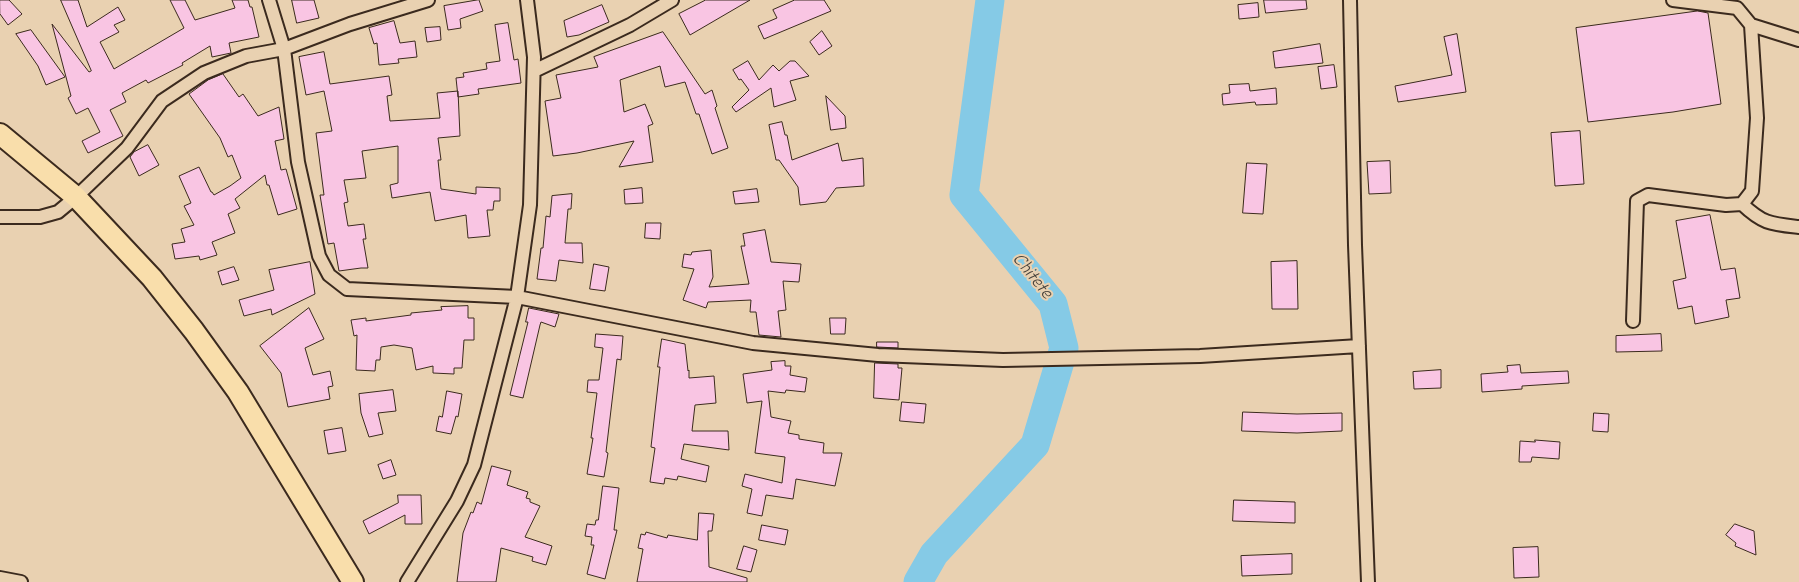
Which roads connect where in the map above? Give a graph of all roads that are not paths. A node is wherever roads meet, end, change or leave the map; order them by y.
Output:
1 (269, 0) edge
2 (428, 0) edge
3 (526, 0) edge
4 (672, 0) edge
5 (1350, 0) edge
6 (1673, 0) edge
7 (1736, 4) edge
8 (1751, 25) junction
9 (1799, 40) edge
10 (284, 49) junction
11 (534, 71) junction
12 (0, 134) edge
13 (76, 197) junction
14 (1742, 204) junction
15 (0, 217) edge
16 (1799, 227) edge
17 (517, 297) junction
18 (1633, 321) dead end
19 (1359, 346) junction
20 (0, 578) edge
21 (21, 582) edge
22 (353, 582) edge
23 (407, 582) edge
24 (1368, 582) edge

1 - 10 street
2 - 10 street
3 - 11 street
4 - 11 street
5 - 19 street
6 - 7 street
7 - 8 street
8 - 9 street
8 - 14 street
10 - 13 street
10 - 17 street
11 - 17 street
12 - 13 main road
13 - 15 street
13 - 22 main road
14 - 16 street
14 - 18 street
17 - 19 street
17 - 23 street
19 - 24 street
20 - 21 street

